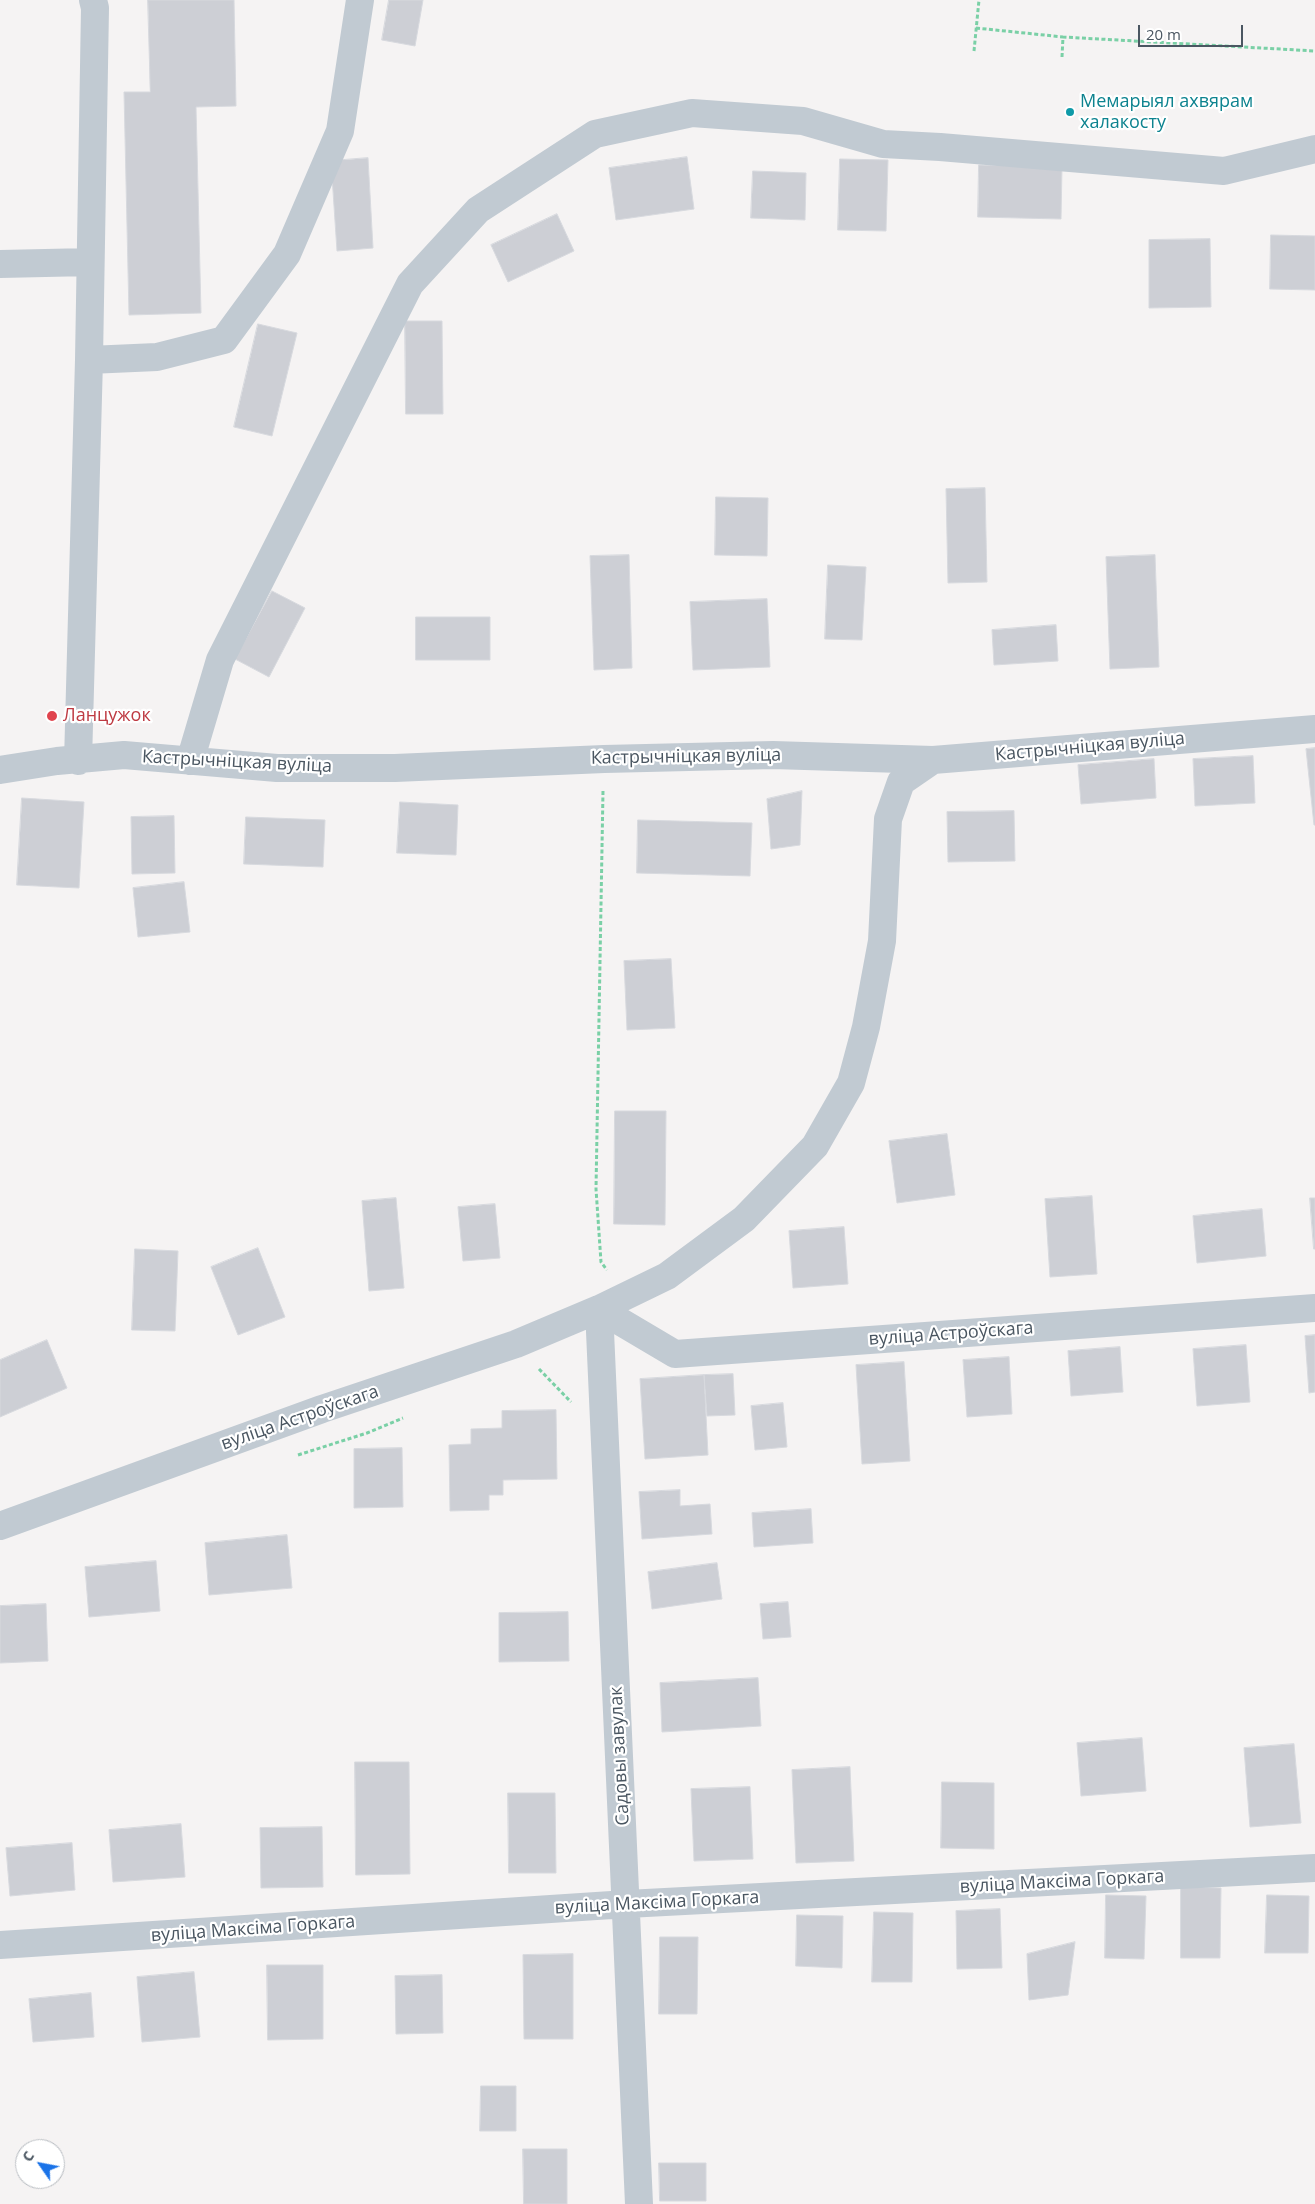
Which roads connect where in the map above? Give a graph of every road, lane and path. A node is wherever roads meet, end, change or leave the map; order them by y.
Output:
1 (92, 0) edge
2 (360, 0) edge
3 (979, 0) edge
4 (976, 28) junction
5 (1063, 37) junction
6 (974, 51) dead end
7 (1315, 51) edge
8 (1062, 57) dead end
9 (1315, 149) edge
10 (90, 262) junction
11 (0, 264) edge
12 (89, 360) junction
13 (1315, 729) edge
14 (933, 760) junction
15 (67, 761) junction
16 (190, 762) junction
17 (0, 770) edge
18 (604, 783) dead end
19 (610, 1276) dead end
20 (1315, 1308) edge
21 (599, 1309) junction
22 (536, 1365) dead end
23 (573, 1405) dead end
24 (404, 1418) dead end
25 (291, 1457) dead end
26 (0, 1526) edge
27 (1315, 1868) edge
28 (626, 1904) junction
29 (0, 1945) edge
30 (639, 2204) edge

1 - 10 street
2 - 12 street
3 - 4 path
4 - 5 path
4 - 6 path
5 - 7 path
5 - 8 path
9 - 16 street
10 - 11 street
10 - 12 street
12 - 15 street
13 - 14 street, Кастрычніцкая вуліца
14 - 16 street, Кастрычніцкая вуліца
14 - 21 street, вуліца Астроўскага
15 - 16 street, Кастрычніцкая вуліца
15 - 17 street, Кастрычніцкая вуліца
18 - 19 path
20 - 21 street, вуліца Астроўскага
21 - 26 street, вуліца Астроўскага
21 - 28 street, Садовы завулак
22 - 23 path
24 - 25 path
27 - 28 street, вуліца Максіма Горкага
28 - 29 street, вуліца Максіма Горкага
28 - 30 street, Садовы завулак

